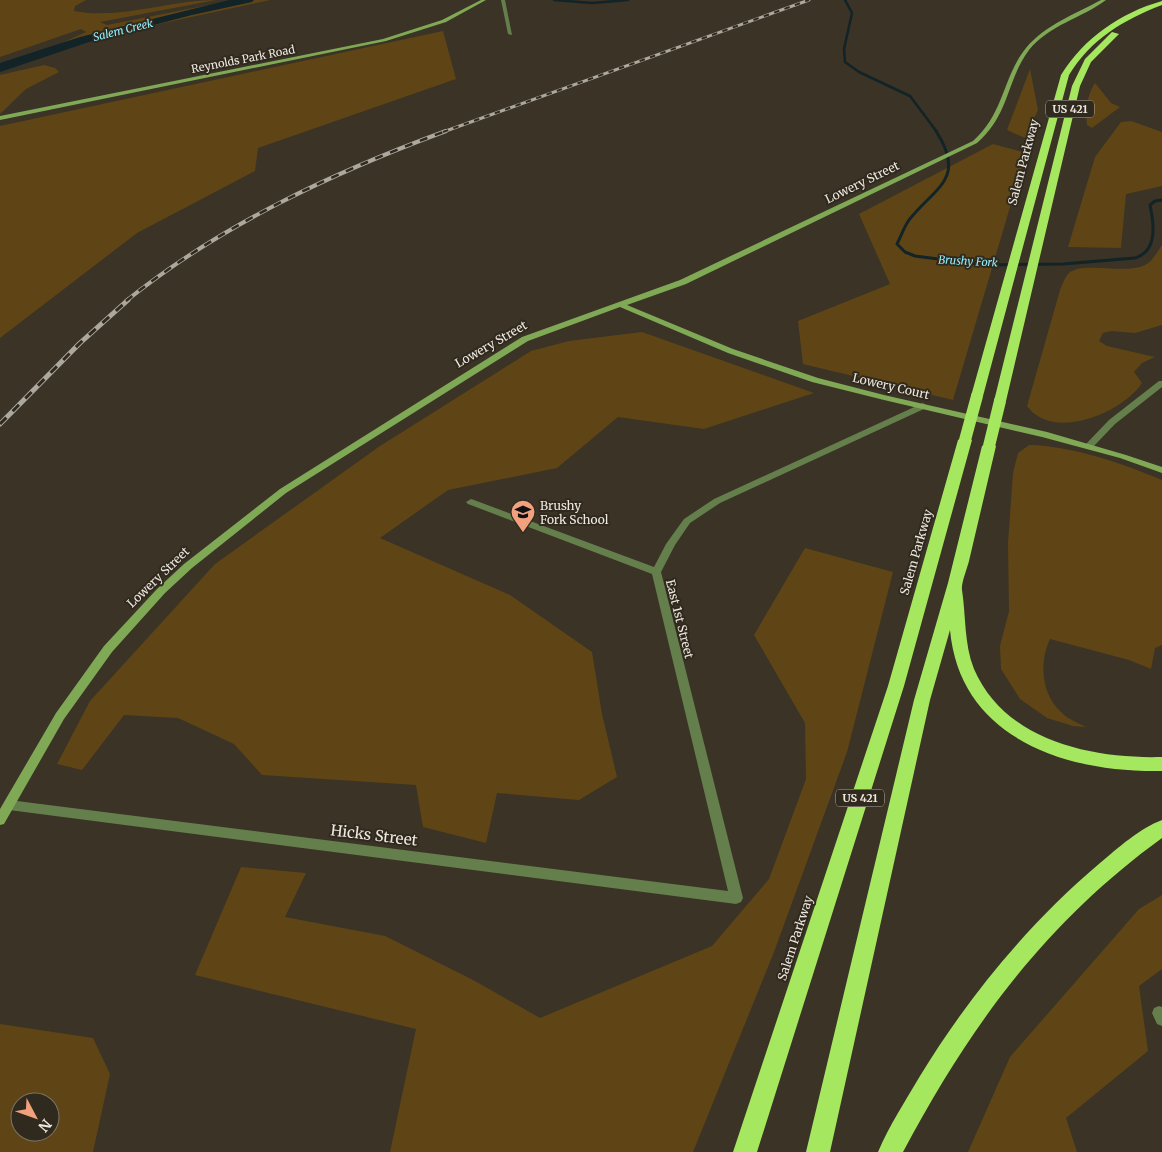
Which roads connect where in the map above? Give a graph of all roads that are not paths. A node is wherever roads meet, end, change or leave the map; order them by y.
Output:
1 (484, 0) edge
2 (503, 0) edge
3 (1104, 0) edge
4 (1162, 4) edge
5 (510, 34) dead end
6 (0, 118) edge
7 (621, 305) junction
8 (1162, 383) edge
9 (923, 406) junction
10 (1090, 445) junction
11 (1162, 470) edge
12 (471, 502) dead end
13 (656, 572) junction
14 (956, 583) junction
15 (1162, 764) edge
16 (8, 805) junction
17 (0, 820) edge
18 (1162, 828) edge
19 (736, 898) joint
20 (745, 1152) edge
21 (818, 1152) edge
22 (890, 1152) edge

1 - 6 main road, Reynolds Park Road
2 - 5 street
3 - 7 main road, Lowery Street
4 - 14 highway, Salem Parkway / US 421, bridge
4 - 20 highway, Salem Parkway / US 421, bridge
7 - 9 main road, Lowery Court
7 - 16 main road, Lowery Street
8 - 10 street
9 - 10 main road, Lowery Court
9 - 13 street, East 1st Street
10 - 11 main road, Lowery Court
12 - 13 street
13 - 19 street, East 1st Street
14 - 15 highway
14 - 21 highway, Salem Parkway / US 421
16 - 17 main road, Lowery Street
16 - 19 street, Hicks Street
18 - 22 highway

